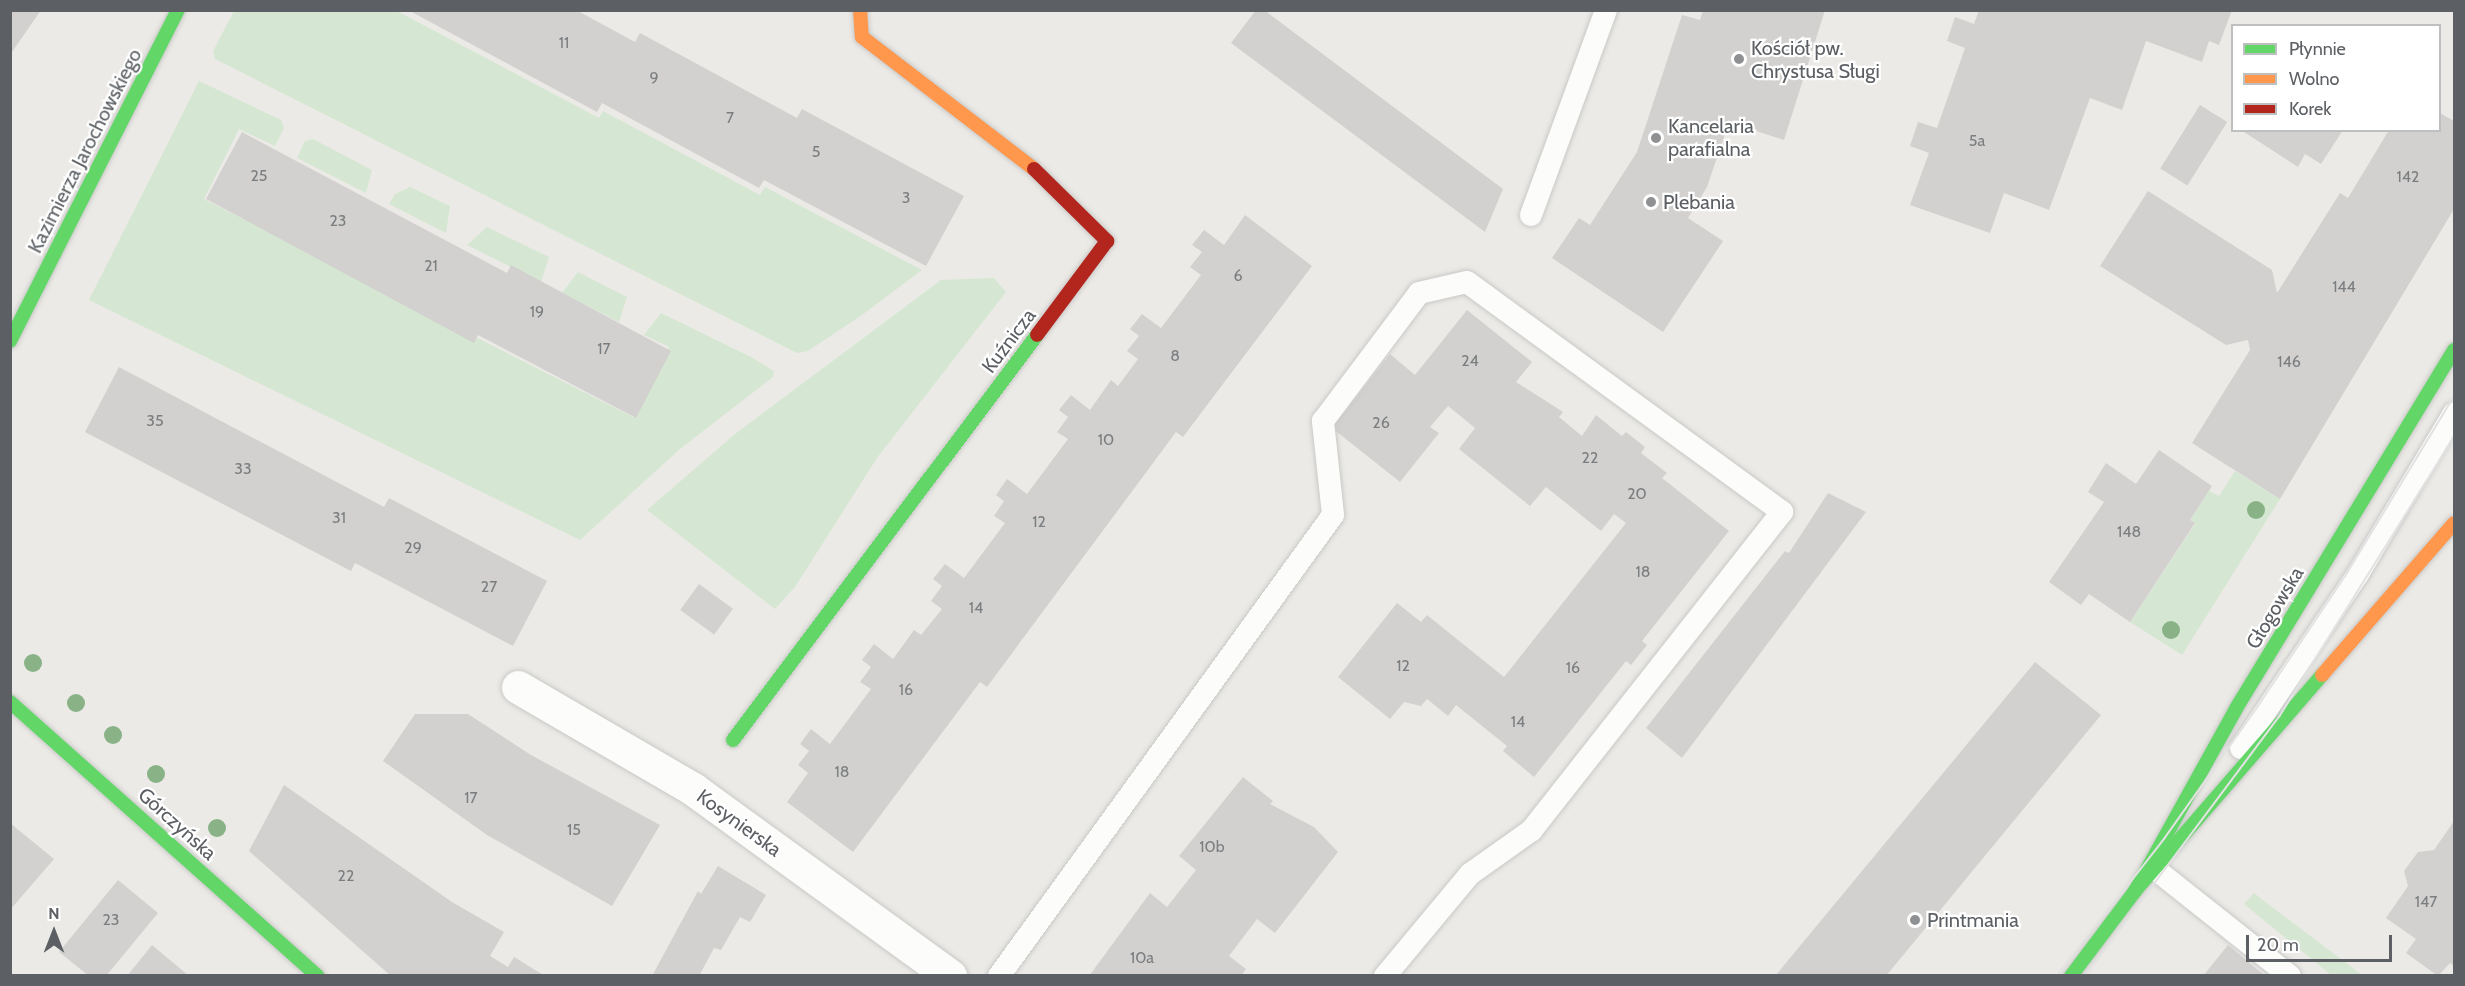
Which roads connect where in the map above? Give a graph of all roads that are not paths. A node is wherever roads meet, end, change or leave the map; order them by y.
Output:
1 (178, 10) edge
2 (860, 10) edge
3 (1606, 10) edge
4 (1531, 215) dead end
5 (10, 341) edge
6 (2454, 350) edge
7 (2454, 413) edge
8 (2454, 523) edge
9 (518, 687) dead end
10 (10, 702) edge
11 (733, 740) dead end
12 (2155, 869) junction
13 (2135, 891) junction
14 (318, 975) edge
15 (950, 975) edge
16 (999, 975) edge
17 (1385, 975) edge
18 (2071, 975) edge
19 (2290, 975) edge

1 - 5 street, Kazimierza Jarochowskiego
2 - 11 street, Kuźnicza
3 - 4 lane
6 - 13 street, Głogowska
7 - 13 lane
8 - 12 street, Głogowska
9 - 15 street, Kosynierska
10 - 14 street, Górczyńska
12 - 13 street, Głogowska
12 - 19 lane
13 - 18 street, Głogowska
16 - 17 lane

